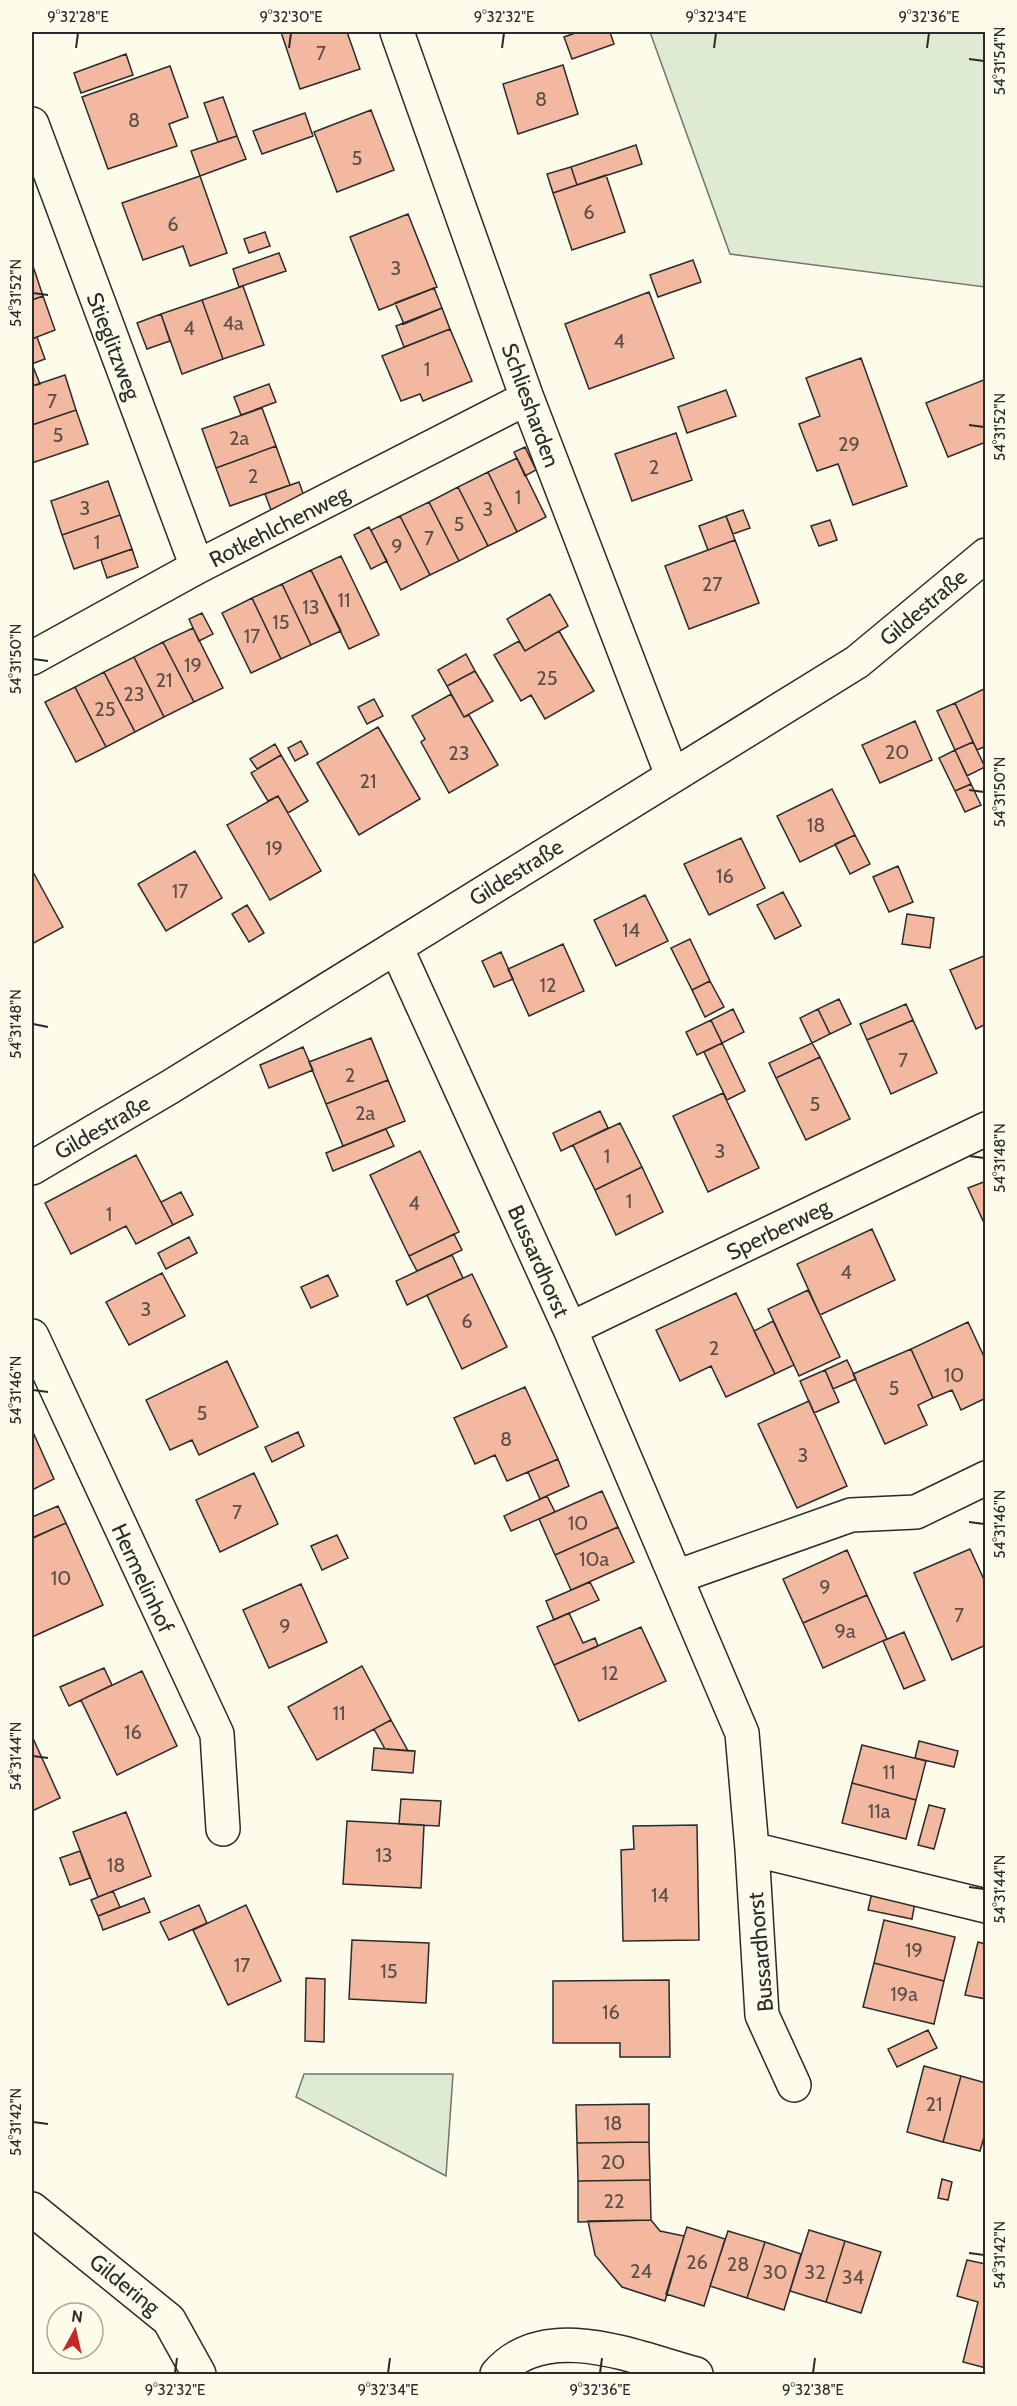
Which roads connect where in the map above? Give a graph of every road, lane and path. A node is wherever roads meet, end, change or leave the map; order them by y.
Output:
1 (397, 32) edge
2 (32, 124) edge
3 (527, 398) junction
4 (986, 555) edge
5 (197, 567) junction
6 (32, 658) edge
7 (672, 775) junction
8 (396, 947) junction
9 (986, 1129) edge
10 (32, 1168) edge
11 (570, 1329) junction
12 (32, 1336) edge
13 (986, 1478) edge
14 (676, 1577) junction
15 (223, 1829) dead end
16 (752, 1849) junction
17 (986, 1906) edge
18 (795, 2085) dead end
19 (32, 2209) edge
20 (199, 2374) edge
21 (497, 2374) edge
22 (696, 2374) edge

1 - 3 street, Schliesharden
2 - 5 street, Stieglitzweg
3 - 5 street, Rotkehlchenweg
3 - 7 street, Schliesharden
4 - 7 street, Gildestraße
5 - 6 street, Rotkehlchenweg
7 - 8 street, Gildestraße
8 - 10 street, Gildestraße
8 - 11 street, Bussardhorst
9 - 11 street, Sperberweg
11 - 14 street, Bussardhorst
12 - 15 street, Hermelinhof
13 - 14 street
14 - 16 street, Bussardhorst
16 - 17 street
16 - 18 street, Bussardhorst
19 - 20 street, Gildering
21 - 22 street

